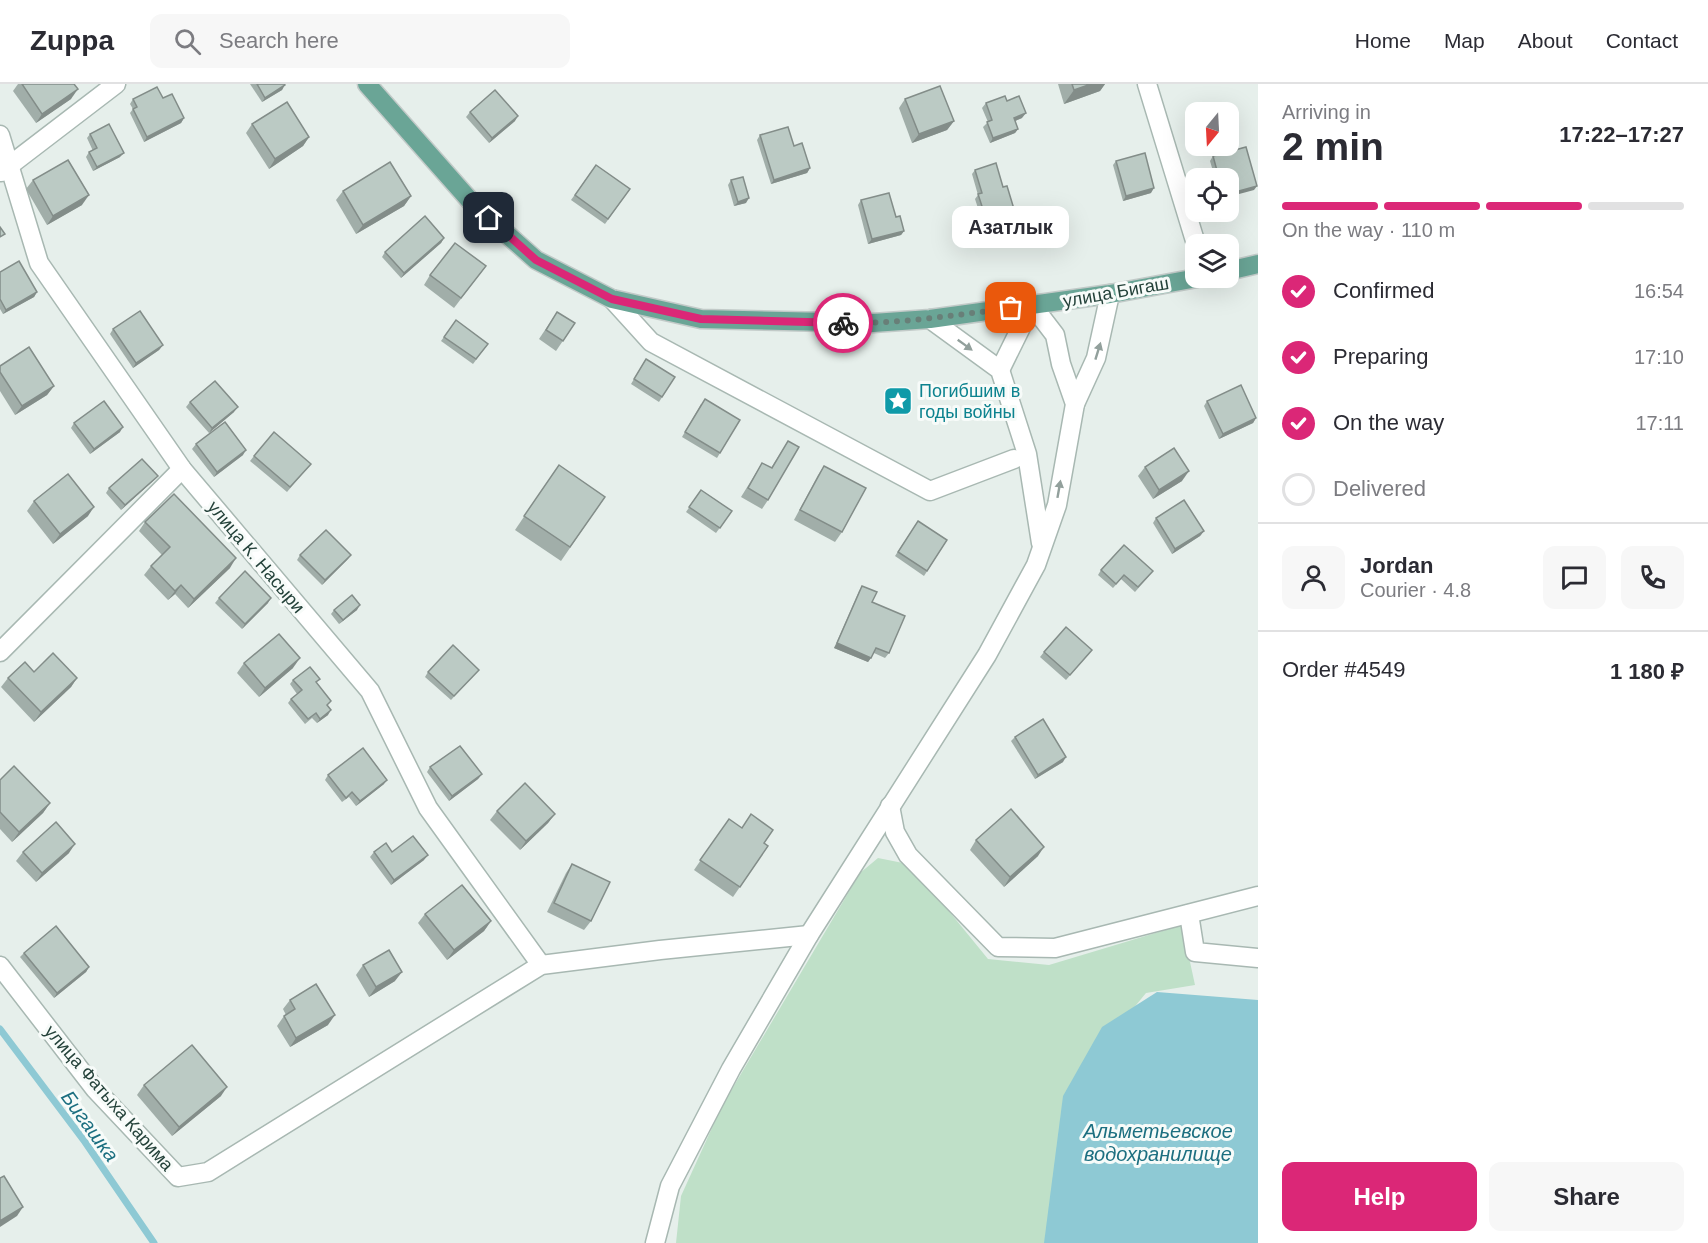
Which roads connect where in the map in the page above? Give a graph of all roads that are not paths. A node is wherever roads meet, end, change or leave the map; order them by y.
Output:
1 (116, 84) edge
2 (367, 84) edge
3 (1147, 84) edge
4 (0, 135) edge
5 (4, 170) edge
6 (1193, 234) edge
7 (1258, 264) edge
8 (1239, 268) edge
9 (1185, 280) edge
10 (1110, 294) junction
11 (612, 299) junction
12 (1032, 305) junction
13 (930, 319) junction
14 (1000, 370) junction
15 (1075, 404) junction
16 (1014, 459) dead end
17 (182, 469) junction
18 (1042, 545) junction
19 (0, 652) edge
20 (890, 806) junction
21 (1258, 896) edge
22 (1189, 914) junction
23 (809, 935) junction
24 (1258, 958) edge
25 (541, 965) junction
26 (0, 966) edge
27 (655, 1243) edge

1 - 5 street
2 - 11 main road, улица Бигаш
3 - 6 street
4 - 5 street, улица К. Насыри
5 - 17 street, улица К. Насыри
7 - 8 main road
9 - 10 main road, улица Бигаш
10 - 12 main road, улица Бигаш
15 -> 10 street
11 - 13 main road, улица Бигаш
11 - 16 street
12 - 13 main road, улица Бигаш
12 - 14 street
12 - 15 street
13 -> 14 street
14 - 18 street
18 -> 15 street
17 - 19 street
17 - 25 street, улица К. Насыри
18 - 20 street
20 - 22 street
20 - 23 street
21 - 22 street
22 - 24 street
23 - 25 street
23 - 27 street
25 - 26 street, улица Фатыха Карима

